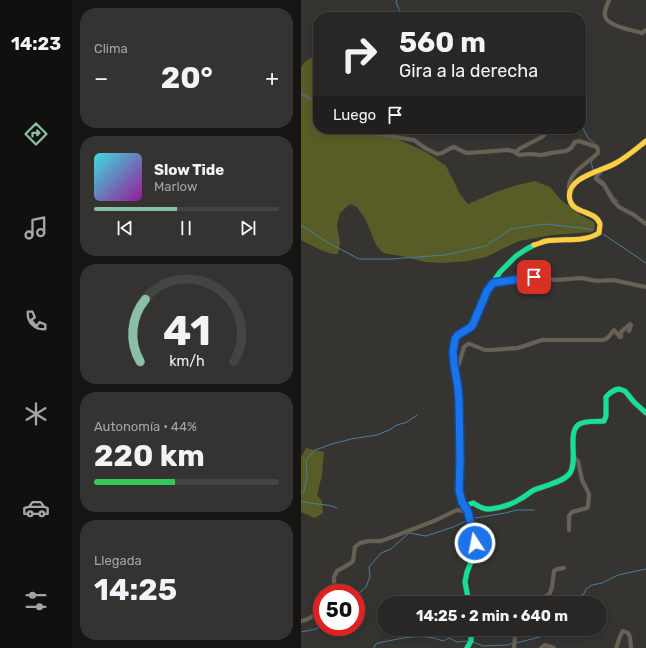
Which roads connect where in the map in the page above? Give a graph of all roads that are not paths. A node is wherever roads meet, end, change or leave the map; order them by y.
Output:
1 (609, 0) edge
2 (646, 30) edge
3 (301, 94) edge
4 (313, 100) edge
5 (379, 134) edge
6 (544, 134) edge
7 (646, 141) edge
8 (516, 152) junction
9 (602, 170) junction
10 (569, 192) junction
11 (646, 224) edge
12 (493, 283) junction
13 (646, 287) edge
14 (629, 331) dead end
15 (455, 369) junction
16 (646, 413) edge
17 (573, 458) junction
18 (464, 506) junction
19 (468, 512) junction
20 (569, 530) dead end
21 (564, 568) dead end
22 (468, 596) edge
23 (547, 596) edge
24 (301, 621) edge
25 (471, 636) edge
26 (515, 636) edge
27 (467, 648) edge
28 (514, 648) edge
29 (541, 648) edge
30 (554, 648) edge
31 (616, 648) edge
32 (631, 648) edge

1 - 2 street
3 - 4 street
5 - 8 street
6 - 8 street
7 - 9 main road
8 - 10 street
9 - 10 main road
9 - 11 street
10 - 12 main road
12 - 13 street
12 - 15 main road
14 - 15 street
15 - 18 main road
16 - 17 main road
17 - 18 main road
17 - 20 street
18 - 19 main road
19 - 22 main road
19 - 24 street
21 - 23 street
25 - 27 main road
26 - 28 street
29 - 30 street
31 - 32 street

